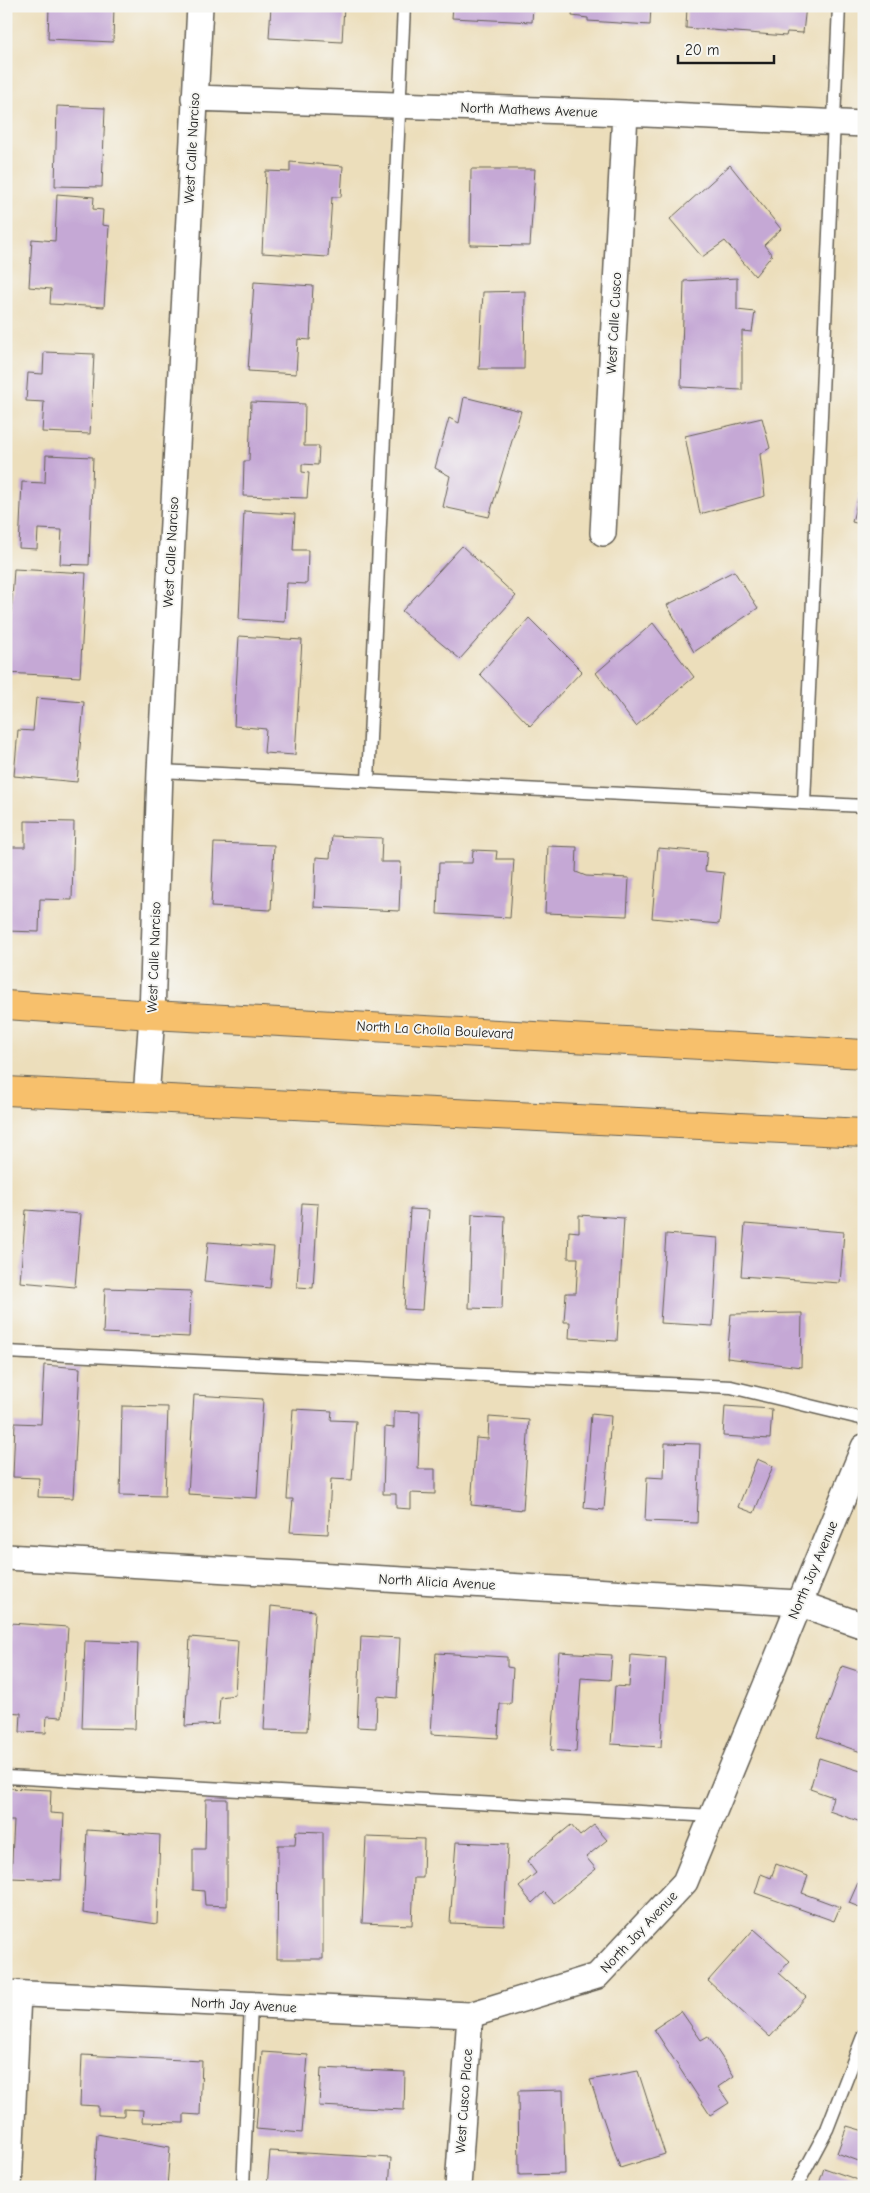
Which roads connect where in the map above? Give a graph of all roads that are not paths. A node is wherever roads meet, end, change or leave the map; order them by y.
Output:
1 (200, 6) edge
2 (404, 6) edge
3 (839, 6) edge
4 (194, 98) junction
5 (400, 105) junction
6 (625, 113) junction
7 (833, 123) junction
8 (864, 124) edge
9 (603, 533) dead end
10 (160, 772) junction
11 (368, 781) junction
12 (804, 803) junction
13 (864, 806) edge
14 (6, 1005) edge
15 (152, 1015) junction
16 (864, 1054) edge
17 (6, 1091) edge
18 (146, 1098) junction
19 (864, 1133) edge
20 (6, 1352) edge
21 (864, 1419) edge
22 (864, 1447) edge
23 (6, 1557) edge
24 (798, 1604) junction
25 (864, 1626) edge
26 (6, 1778) edge
27 (713, 1816) junction
28 (12, 1994) edge
29 (251, 2005) junction
30 (470, 2015) junction
31 (864, 2034) edge
32 (8, 2187) edge
33 (243, 2187) edge
34 (458, 2187) edge
35 (796, 2187) edge

1 - 4 street, West Calle Narciso
2 - 5 lane
3 - 7 lane
4 - 5 street, North Mathews Avenue
4 - 10 street, West Calle Narciso
5 - 6 street, North Mathews Avenue
5 - 11 lane
6 - 7 street, North Mathews Avenue
6 - 9 street, West Calle Cusco
7 - 8 street, North Mathews Avenue
7 - 12 lane
10 - 11 lane
10 - 15 street, West Calle Narciso
11 - 12 lane
12 - 13 lane
14 - 15 main road, North La Cholla Boulevard
15 - 16 main road, North La Cholla Boulevard
15 - 18 street, West Calle Narciso
17 - 18 main road
18 - 19 main road
20 - 21 lane
22 - 24 street, North Jay Avenue
23 - 24 street, North Alicia Avenue
24 - 25 street, North Alicia Avenue
24 - 27 street, North Jay Avenue
26 - 27 lane
27 - 30 street, North Jay Avenue
28 - 29 street, North Jay Avenue
28 - 32 street
29 - 30 street, North Jay Avenue
29 - 33 lane
30 - 34 street, West Cusco Place
31 - 35 lane

